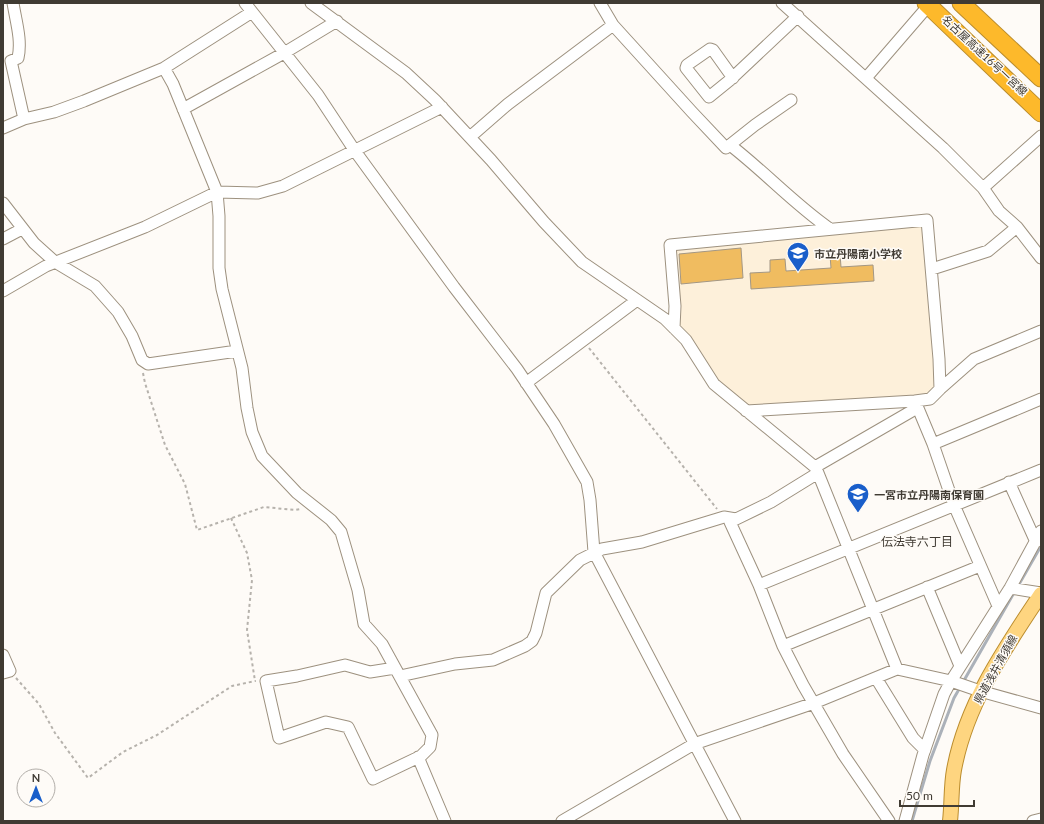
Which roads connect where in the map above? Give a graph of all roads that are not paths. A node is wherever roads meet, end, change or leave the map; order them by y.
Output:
1 (13, 3) edge
2 (245, 3) edge
3 (311, 3) edge
4 (600, 3) edge
5 (782, 3) edge
6 (961, 3) edge
7 (972, 3) edge
8 (931, 4) edge
9 (252, 12) junction
10 (798, 16) junction
11 (337, 21) junction
12 (613, 25) junction
13 (284, 53) junction
14 (1041, 66) edge
15 (164, 68) junction
16 (733, 78) dead end
17 (866, 78) junction
18 (1041, 78) edge
19 (1041, 98) edge
20 (792, 100) dead end
21 (442, 107) junction
22 (1041, 107) edge
23 (183, 109) junction
24 (1041, 114) edge
25 (24, 119) junction
26 (3, 128) edge
27 (1041, 136) edge
28 (470, 137) junction
29 (730, 145) junction
30 (355, 151) junction
31 (983, 188) junction
32 (217, 192) junction
33 (3, 203) edge
34 (1017, 227) junction
35 (22, 229) junction
36 (830, 229) junction
37 (3, 238) edge
38 (1041, 258) edge
39 (55, 262) junction
40 (932, 269) junction
41 (3, 291) edge
42 (637, 300) junction
43 (674, 328) junction
44 (1041, 331) edge
45 (237, 351) junction
46 (526, 383) junction
47 (940, 389) junction
48 (1041, 399) edge
49 (916, 405) junction
50 (746, 411) junction
51 (933, 444) junction
52 (816, 470) junction
53 (1041, 470) edge
54 (1009, 482) junction
55 (954, 505) junction
56 (736, 519) junction
57 (1041, 531) edge
58 (1036, 542) junction
59 (848, 548) junction
60 (594, 552) junction
61 (980, 566) junction
62 (759, 585) junction
63 (927, 587) junction
64 (1015, 589) junction
65 (1041, 593) edge
66 (998, 606) junction
67 (873, 609) junction
68 (783, 646) junction
69 (3, 655) edge
70 (960, 666) junction
71 (897, 669) junction
72 (7, 672) edge
73 (397, 672) junction
74 (876, 678) junction
75 (957, 683) junction
76 (980, 691) junction
77 (814, 703) junction
78 (1041, 708) edge
79 (694, 744) junction
80 (924, 750) junction
81 (418, 757) junction
82 (1041, 819) edge
83 (445, 821) edge
84 (562, 821) edge
85 (735, 821) edge
86 (889, 821) edge
87 (905, 821) edge
88 (950, 821) edge
89 (1033, 821) edge

1 - 25 street
2 - 9 street
3 - 11 street
4 - 12 street
5 - 10 street
6 - 18 highway, 名古屋高速16号一宮線
7 - 14 highway
8 - 17 street
8 - 19 highway
8 - 22 highway, 名古屋高速16号一宮線
8 - 24 highway
9 - 13 street
9 - 15 street
10 - 16 street
10 - 17 street
11 - 13 street
11 - 21 street
12 - 28 street
12 - 29 street
13 - 23 street
13 - 30 street
15 - 23 street
15 - 25 street
17 - 31 street
20 - 29 street
21 - 28 street
21 - 30 street
23 - 32 street
25 - 26 street
27 - 31 street
28 - 42 street
29 - 36 street
30 - 32 street
30 - 46 street
31 - 34 street
32 - 39 street
32 - 45 street
33 - 35 street
34 - 38 street
34 - 40 street
35 - 37 street
35 - 39 street
36 - 40 street
36 - 43 street
39 - 41 street
39 - 45 street
40 - 47 street
42 - 43 street
42 - 46 street
43 - 50 street
44 - 47 street
45 - 73 street
46 - 60 street
47 - 49 street
48 - 51 street
49 - 50 street
49 - 51 street
49 - 52 street
50 - 52 street
51 - 55 street
52 - 56 street
52 - 59 street
53 - 54 street
54 - 55 street
54 - 58 street
55 - 59 street
55 - 61 street
56 - 60 street
56 - 62 street
57 - 58 street
58 - 64 street
59 - 62 street
59 - 67 street
60 - 73 street
60 - 79 street
61 - 63 street
61 - 66 street
62 - 68 street
63 - 67 street
63 - 70 street
64 - 65 street
64 - 66 street
65 - 76 main road, 県道浅井清須線
66 - 70 street
67 - 68 street
67 - 71 street
68 - 77 street
69 - 72 street
70 - 75 street
71 - 74 street
71 - 75 street
73 - 81 street
73 - 81 street
74 - 77 street
74 - 80 street
75 - 76 street
75 - 80 street
76 - 78 street
76 - 88 main road, 県道浅井清須線
77 - 79 street
77 - 86 street
79 - 84 street
79 - 85 street
80 - 87 street
81 - 83 street
82 - 89 street

